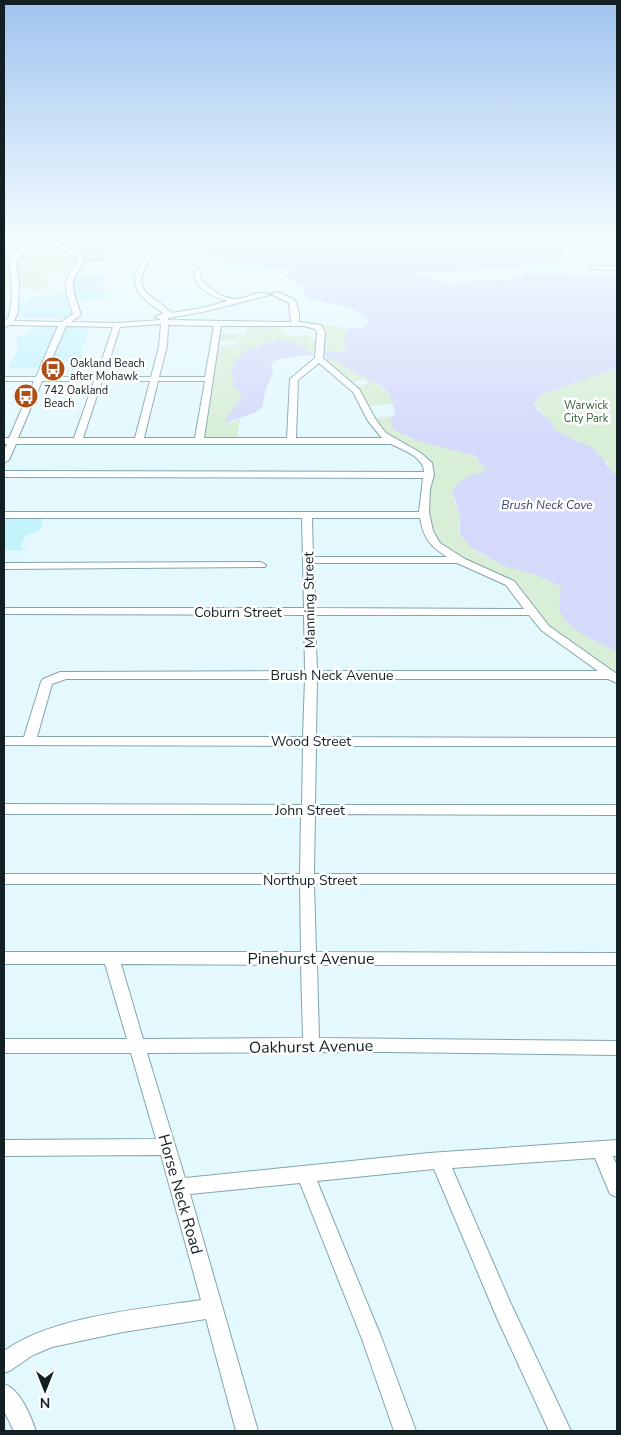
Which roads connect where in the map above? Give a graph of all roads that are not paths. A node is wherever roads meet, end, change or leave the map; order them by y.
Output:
1 (12, 304) edge
2 (74, 304) edge
3 (155, 304) edge
4 (224, 304) edge
5 (242, 304) edge
6 (292, 304) edge
7 (73, 318) junction
8 (164, 319) junction
9 (6, 322) edge
10 (63, 324) junction
11 (218, 324) junction
12 (295, 324) junction
13 (117, 325) junction
14 (319, 356) junction
15 (305, 371) junction
16 (332, 371) junction
17 (4, 379) edge
18 (38, 379) junction
19 (99, 379) junction
20 (154, 379) junction
21 (208, 379) junction
22 (8, 441) edge
23 (78, 441) junction
24 (139, 441) junction
25 (199, 441) junction
26 (391, 441) junction
27 (291, 442) junction
28 (4, 460) edge
29 (4, 474) edge
30 (429, 475) junction
31 (4, 515) edge
32 (307, 515) junction
33 (424, 515) junction
34 (308, 560) junction
35 (458, 560) junction
36 (261, 565) dead end
37 (4, 566) edge
38 (4, 611) edge
39 (531, 612) junction
40 (308, 613) junction
41 (310, 675) junction
42 (614, 677) edge
43 (4, 741) edge
44 (29, 741) junction
45 (310, 741) junction
46 (617, 742) edge
47 (4, 809) edge
48 (308, 809) junction
49 (617, 810) edge
50 (4, 879) edge
51 (617, 879) edge
52 (308, 880) junction
53 (4, 958) edge
54 (111, 958) junction
55 (309, 958) junction
56 (617, 959) edge
57 (4, 1046) edge
58 (310, 1046) junction
59 (139, 1047) junction
60 (617, 1048) edge
61 (167, 1147) junction
62 (4, 1148) edge
63 (609, 1148) edge
64 (440, 1160) junction
65 (305, 1173) junction
66 (179, 1187) junction
67 (617, 1188) edge
68 (213, 1308) junction
69 (4, 1363) edge
70 (4, 1394) edge
71 (26, 1431) edge
72 (247, 1431) edge
73 (405, 1431) edge
74 (560, 1431) edge

1 - 9 street
2 - 7 street
3 - 8 street
4 - 8 street
5 - 8 street
6 - 12 street
7 - 8 street
7 - 9 street
7 - 10 street
8 - 11 street
8 - 13 street
8 - 20 street
9 - 10 street
10 - 13 street
10 - 18 street
11 - 12 street
11 - 21 street
12 - 14 street
13 - 19 street
14 - 15 street
14 - 16 street
15 - 16 street
15 - 27 street
16 - 26 street
17 - 18 street
18 - 19 street
18 - 22 street
19 - 20 street
19 - 23 street
20 - 21 street
20 - 24 street
21 - 25 street
22 - 23 street
22 - 28 street
23 - 24 street
24 - 25 street
25 - 27 street
26 - 27 street
26 - 30 street
29 - 30 street
30 - 33 street
31 - 32 street
32 - 33 street
32 - 34 street, Manning Street
33 - 35 street
34 - 35 street
34 - 40 street, Manning Street
35 - 39 street
36 - 37 street
38 - 40 street, Coburn Street
39 - 40 street, Coburn Street
39 - 42 street
40 - 41 street, Manning Street
41 - 42 street, Brush Neck Avenue
41 - 44 street, Brush Neck Avenue
41 - 45 street, Manning Street
43 - 44 street, Wood Street
44 - 45 street, Wood Street
45 - 46 street, Wood Street
45 - 48 street, Manning Street
47 - 48 street, John Street
48 - 49 street, John Street
48 - 52 street, Manning Street
50 - 52 street, Northup Street
51 - 52 street, Northup Street
52 - 55 street, Manning Street
53 - 54 street, Pinehurst Avenue
54 - 55 street, Pinehurst Avenue
54 - 59 street, Horse Neck Road
55 - 56 street, Pinehurst Avenue
55 - 58 street, Manning Street
57 - 59 street, Oakhurst Avenue
58 - 59 street, Oakhurst Avenue
58 - 60 street, Oakhurst Avenue
59 - 61 street, Horse Neck Road
61 - 62 street
61 - 66 street, Horse Neck Road
63 - 64 street
63 - 67 street
64 - 65 street
64 - 74 street
65 - 66 street
65 - 73 street
66 - 68 street, Horse Neck Road
68 - 69 street
68 - 72 street, Horse Neck Road
70 - 71 street

